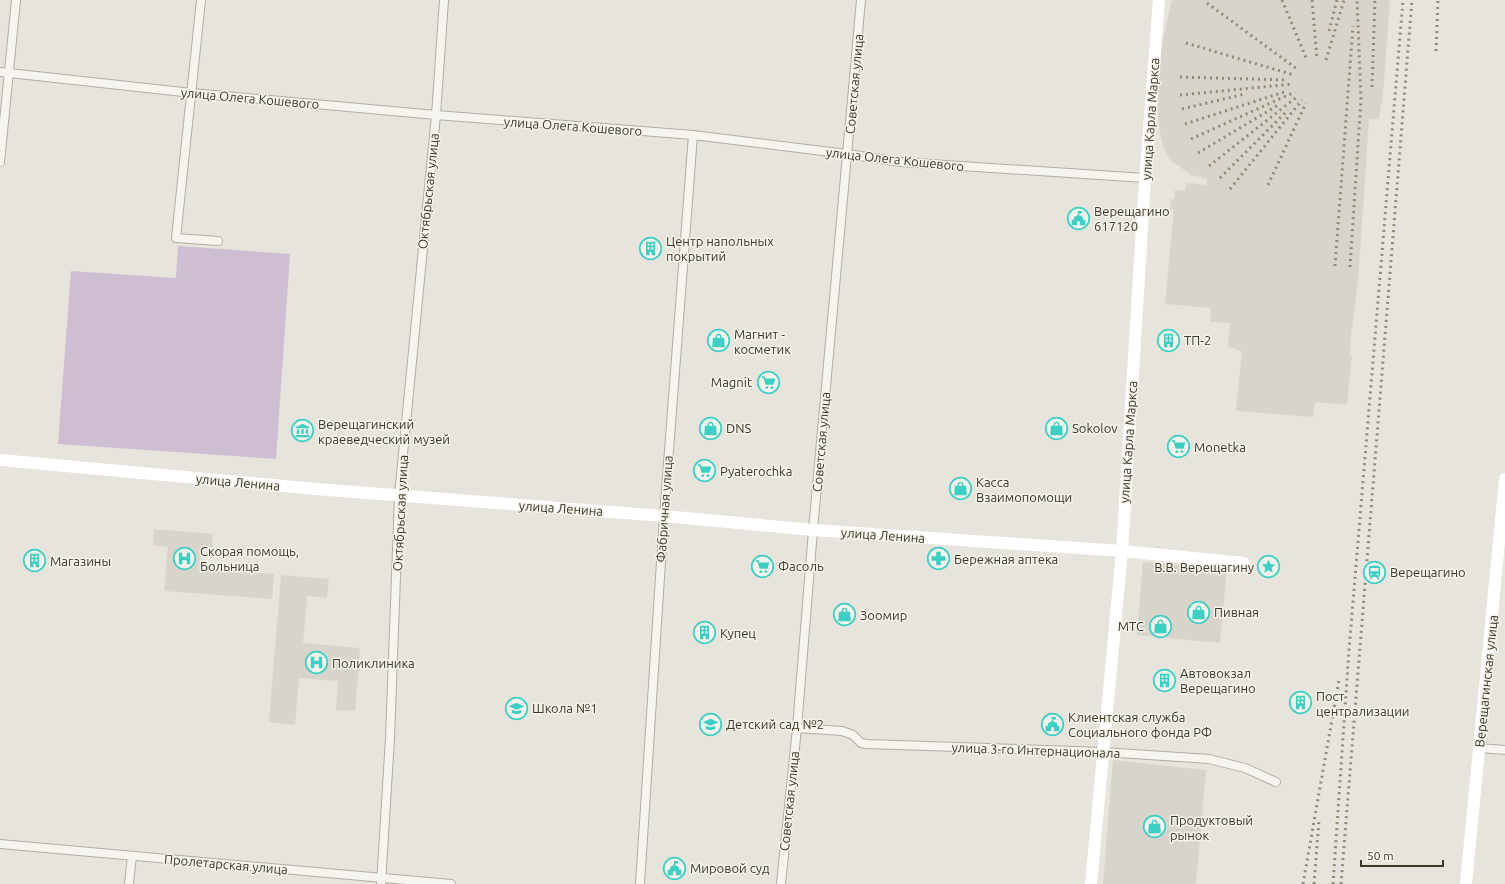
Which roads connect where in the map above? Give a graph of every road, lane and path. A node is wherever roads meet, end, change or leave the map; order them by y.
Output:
1 (16, 0) edge
2 (201, 0) edge
3 (444, 0) edge
4 (861, 0) edge
5 (1159, 0) edge
6 (4, 73) edge
7 (192, 93) junction
8 (436, 115) junction
9 (693, 135) junction
10 (848, 154) junction
11 (0, 162) edge
12 (1145, 178) junction
13 (218, 242) dead end
14 (0, 460) edge
15 (1505, 479) edge
16 (399, 495) junction
17 (664, 516) junction
18 (813, 530) junction
19 (1122, 551) junction
20 (1244, 563) dead end
21 (1501, 566) edge
22 (797, 728) junction
23 (1479, 748) junction
24 (1505, 750) edge
25 (1103, 752) junction
26 (1276, 782) dead end
27 (0, 844) edge
28 (132, 856) junction
29 (381, 881) edge
30 (129, 884) edge
31 (451, 884) edge
32 (640, 884) edge
33 (781, 884) edge
34 (1091, 884) edge
35 (1466, 884) edge

1 - 6 street
2 - 7 street
3 - 8 street, Октябрьская улица
4 - 10 street, Советская улица
5 - 12 main road, улица Карла Маркса
6 - 7 street, улица Олега Кошевого
6 - 11 street
7 - 8 street, улица Олега Кошевого
7 - 13 street
8 - 9 street, улица Олега Кошевого
8 - 16 street, Октябрьская улица
9 - 10 street, улица Олега Кошевого
9 - 17 street, Фабричная улица
10 - 12 street, улица Олега Кошевого
10 - 18 street, Советская улица
12 - 19 main road, улица Карла Маркса
14 - 16 main road, улица Ленина
15 - 21 main road, Верещагинская улица
16 - 17 main road, улица Ленина
16 - 29 street, Октябрьская улица
17 - 18 main road, улица Ленина
17 - 32 street, Фабричная улица
18 - 19 main road, улица Ленина
18 - 22 street, Советская улица
19 - 20 main road, улица Ленина
19 - 25 main road, улица Карла Маркса
21 - 23 main road, Верещагинская улица
22 - 25 street, улица 3-го Интернационала
22 - 33 street, Советская улица
23 - 24 street
23 - 35 main road, Верещагинская улица
25 - 26 street, улица 3-го Интернационала
25 - 34 main road, улица Карла Маркса
27 - 28 street, Пролетарская улица
28 - 29 street, Пролетарская улица
28 - 30 street
29 - 31 street, Пролетарская улица

